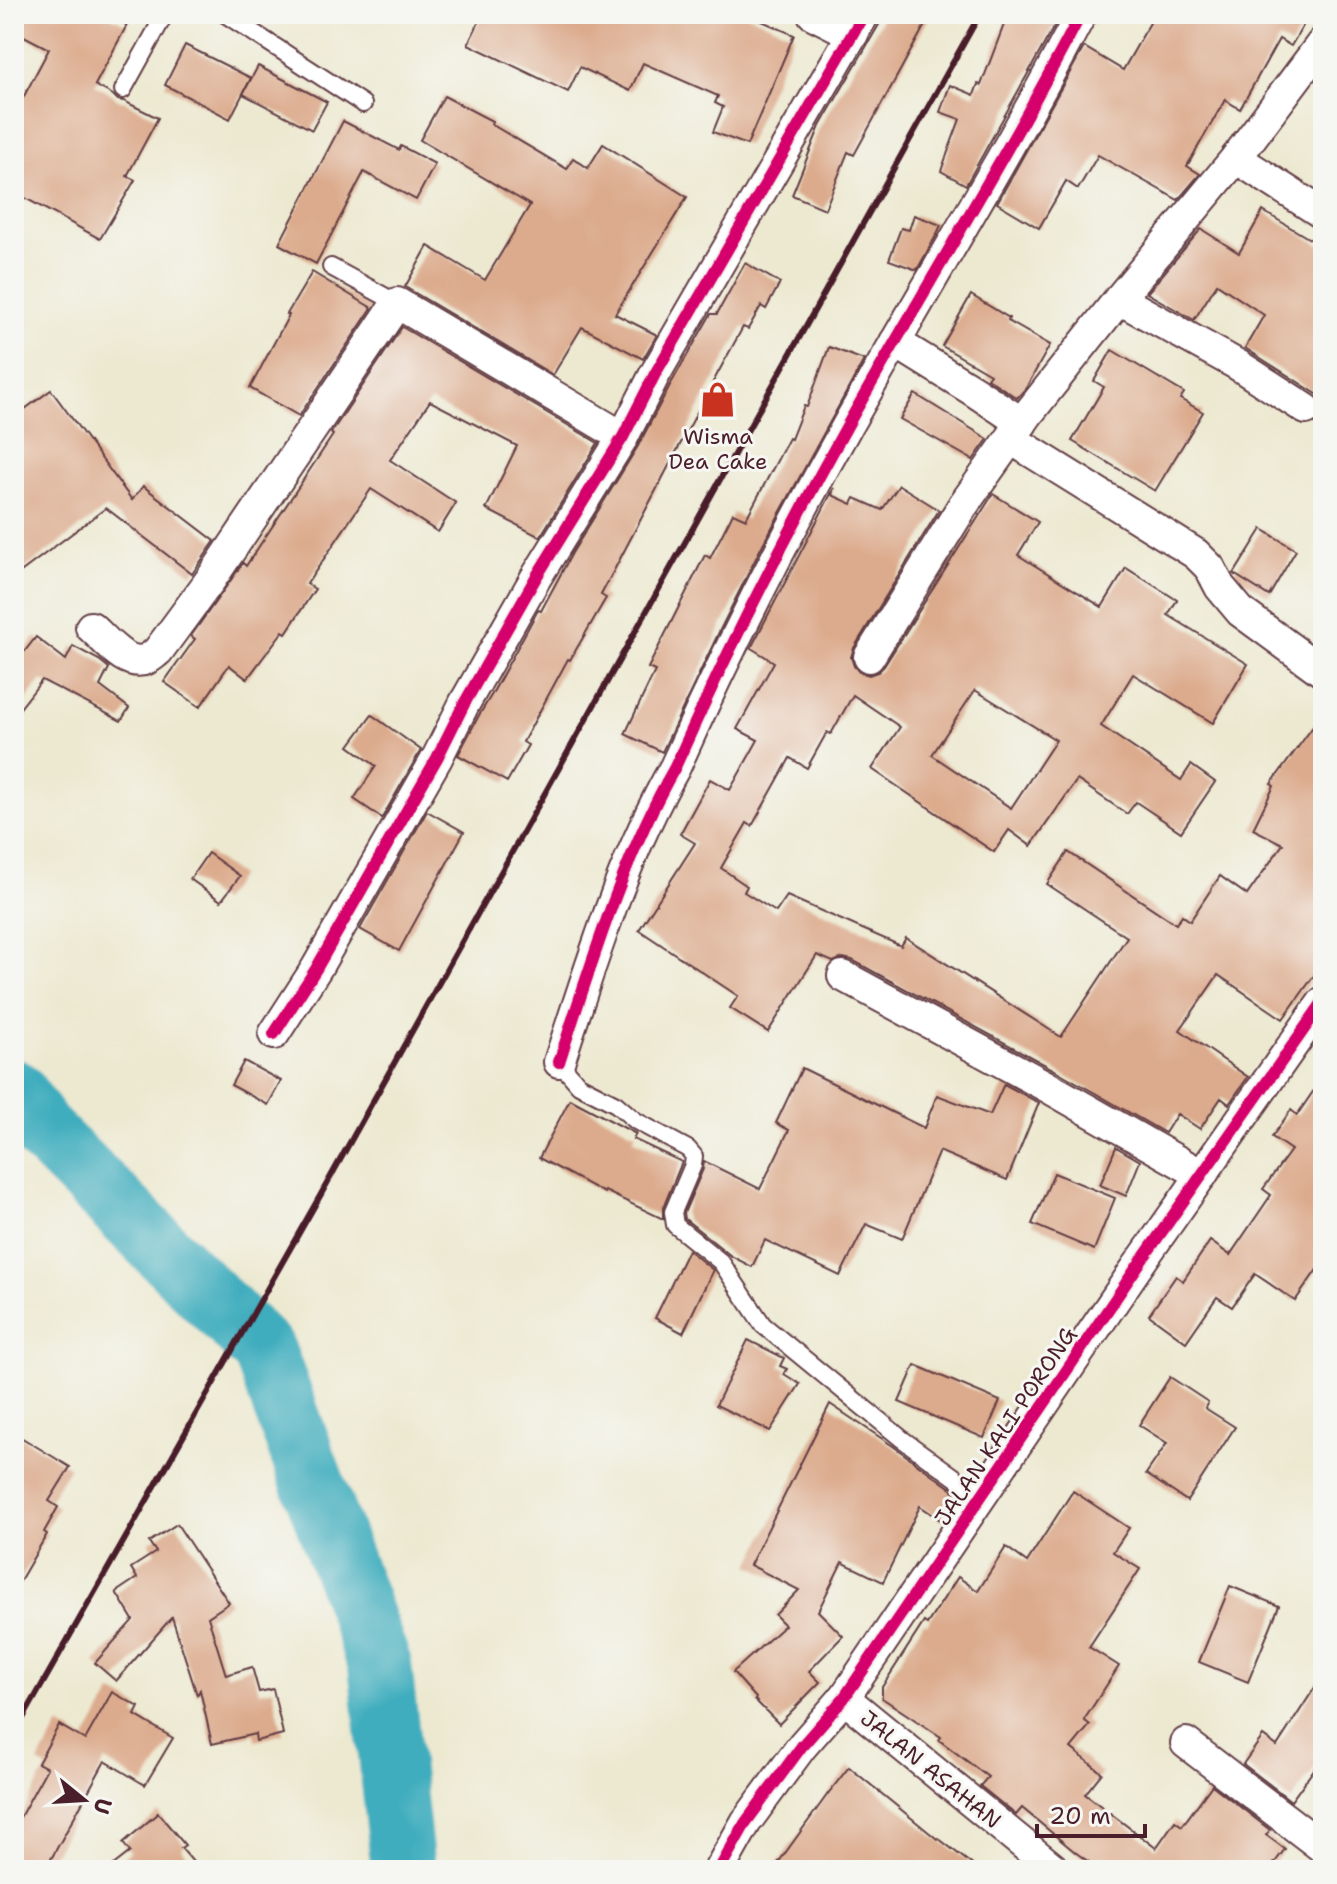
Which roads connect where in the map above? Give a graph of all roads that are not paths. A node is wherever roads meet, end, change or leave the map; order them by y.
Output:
1 (165, 14) edge
2 (225, 14) edge
3 (813, 14) edge
4 (1081, 14) edge
5 (858, 24) edge
6 (1323, 42) edge
7 (123, 90) dead end
8 (363, 104) dead end
9 (1236, 158) junction
10 (1320, 212) dead end
11 (331, 267) dead end
12 (1119, 299) junction
13 (397, 303) junction
14 (895, 342) junction
15 (1306, 409) dead end
16 (1017, 431) junction
17 (623, 437) junction
18 (91, 627) dead end
19 (869, 657) dead end
20 (1323, 672) edge
21 (843, 976) dead end
22 (1323, 1002) edge
23 (274, 1034) dead end
24 (559, 1062) joint
25 (1202, 1175) junction
26 (981, 1496) junction
27 (844, 1698) junction
28 (1186, 1743) dead end
29 (1323, 1846) edge
30 (719, 1870) edge
31 (1055, 1870) edge
32 (1306, 1870) edge

1 - 7 lane
2 - 8 lane
3 - 5 street
4 - 14 street
5 - 17 street
6 - 9 street
9 - 10 street
9 - 12 street
11 - 13 lane
12 - 15 street
12 - 16 street
13 - 17 street
13 - 18 street
14 - 16 street
14 - 24 street
16 - 19 street
16 - 20 street
17 - 23 street
21 - 25 street
22 - 25 street, JALAN KALI PORONG
24 - 26 lane
25 - 26 street, JALAN KALI PORONG
26 - 27 street, JALAN KALI PORONG
27 - 30 street, JALAN KALI PORONG
27 - 31 street, JALAN ASAHAN
28 - 29 street
29 - 32 street

